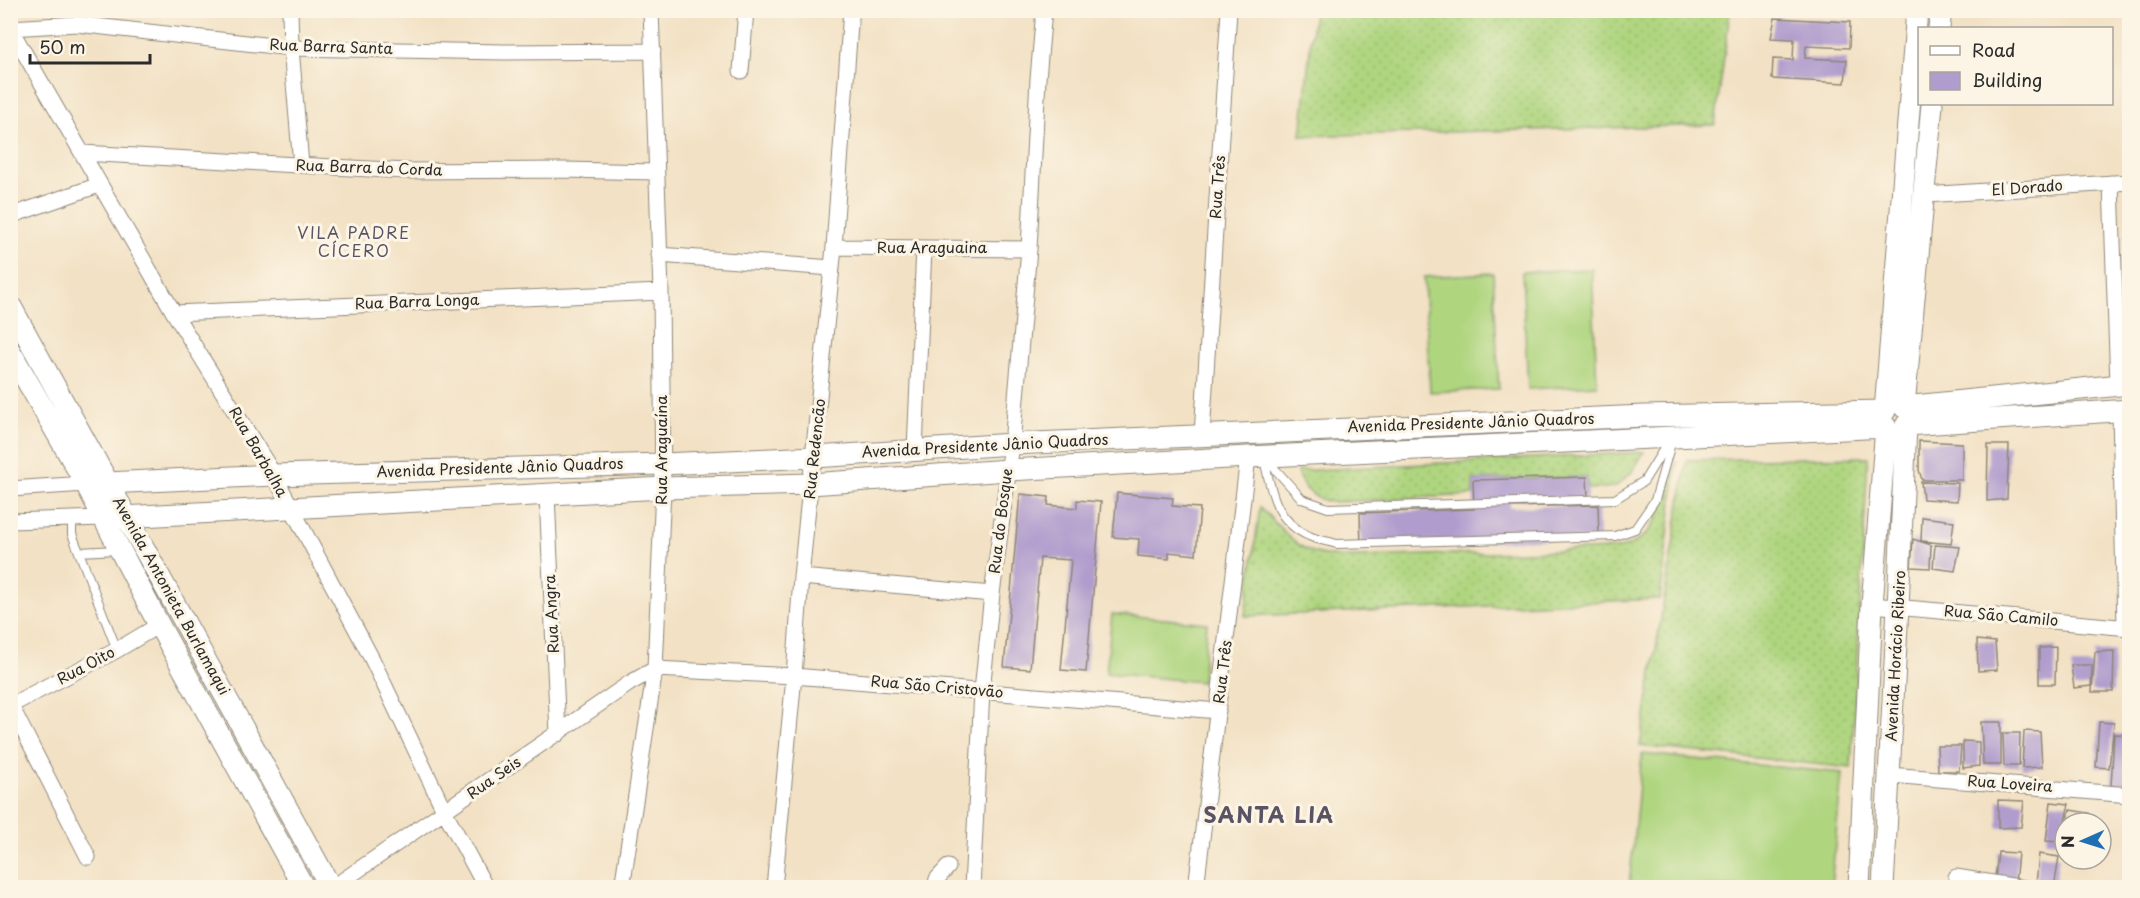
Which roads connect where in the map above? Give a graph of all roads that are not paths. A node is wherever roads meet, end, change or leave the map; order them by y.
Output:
1 (290, 10) edge
2 (651, 10) edge
3 (746, 10) edge
4 (851, 10) edge
5 (1044, 10) edge
6 (1229, 10) edge
7 (1941, 10) edge
8 (77, 17) edge
9 (1940, 27) edge
10 (10, 28) edge
11 (291, 48) junction
12 (1918, 48) edge
13 (653, 51) junction
14 (741, 71) dead end
15 (1932, 105) edge
16 (82, 153) junction
17 (301, 165) junction
18 (656, 172) junction
19 (2130, 182) edge
20 (2111, 183) junction
21 (99, 185) junction
22 (1924, 195) junction
23 (10, 216) edge
24 (834, 248) junction
25 (924, 248) junction
26 (1029, 249) junction
27 (659, 255) junction
28 (832, 268) junction
29 (661, 292) junction
30 (10, 305) edge
31 (174, 313) junction
32 (10, 351) edge
33 (2124, 385) edge
34 (2125, 411) edge
35 (1644, 416) junction
36 (1895, 418) junction
37 (1275, 431) junction
38 (1202, 435) junction
39 (1673, 436) junction
40 (1011, 444) junction
41 (915, 449) junction
42 (815, 457) junction
43 (1256, 457) junction
44 (663, 464) junction
45 (1008, 470) junction
46 (274, 475) junction
47 (110, 483) junction
48 (86, 484) junction
49 (811, 484) junction
50 (663, 488) junction
51 (10, 489) edge
52 (547, 495) junction
53 (291, 509) junction
54 (128, 517) junction
55 (103, 518) junction
56 (72, 519) junction
57 (10, 520) edge
58 (2127, 534) edge
59 (120, 550) junction
60 (79, 552) junction
61 (801, 577) junction
62 (992, 594) junction
63 (1872, 604) junction
64 (1898, 607) junction
65 (159, 625) junction
66 (2127, 627) edge
67 (117, 650) junction
68 (655, 669) junction
69 (794, 676) junction
70 (982, 691) junction
71 (11, 705) edge
72 (1218, 711) junction
73 (558, 734) junction
74 (256, 753) junction
75 (237, 763) junction
76 (1890, 775) junction
77 (2130, 795) edge
78 (445, 812) junction
79 (88, 857) dead end
80 (948, 867) dead end
81 (1956, 877) dead end
82 (304, 888) edge
83 (332, 888) edge
84 (486, 888) edge
85 (622, 888) edge
86 (774, 888) edge
87 (935, 888) edge
88 (972, 888) edge
89 (1196, 888) edge
90 (1859, 888) edge
91 (1883, 888) edge
92 (2024, 888) edge

1 - 11 street
2 - 13 street, Rua Araguaína
3 - 14 street
4 - 24 street, Rua Redencão
5 - 26 street, Rua do Bosque
6 - 38 street, Rua Três
7 - 9 street
8 - 10 street, Rua Barra Santa
8 - 11 street, Rua Barra Santa
10 - 16 street, Rua Barbalha
11 - 13 street, Rua Barra Santa
11 - 17 street
12 - 36 street, Avenida Horácio Ribeiro
13 - 18 street, Rua Araguaína
15 - 22 street, Avenida Horácio Ribeiro
16 - 17 street, Rua Barra do Corda
16 - 21 street, Rua Barbalha
17 - 18 street, Rua Barra do Corda
18 - 27 street, Rua Araguaína
19 - 20 street, El Dorado
20 - 22 street, El Dorado
20 - 33 street
21 - 23 street
21 - 31 street, Rua Barbalha
22 - 36 street, Avenida Horácio Ribeiro
24 - 25 street, Rua Araguaina
24 - 28 street, Rua Redencão
25 - 26 street, Rua Araguaina
25 - 41 street
26 - 40 street, Rua do Bosque
27 - 28 street
27 - 29 street, Rua Araguaína
28 - 42 street, Rua Redencão
29 - 31 street, Rua Barra Longa
29 - 44 street, Rua Araguaína
30 - 47 street, Avenida Antonieta Burlamaqui
31 - 46 street, Rua Barbalha
32 - 48 street, Avenida Antonieta Burlamaqui
33 - 36 street, Avenida Presidente Jânio Quadros
34 - 36 street, Avenida Presidente Jânio Quadros
34 - 58 street
35 - 36 street, Avenida Presidente Jânio Quadros
35 - 37 street, Avenida Presidente Jânio Quadros
35 - 39 street
36 - 39 street, Avenida Presidente Jânio Quadros
36 - 63 street, Avenida Horácio Ribeiro
36 - 64 street, Avenida Horácio Ribeiro
37 - 38 street, Avenida Presidente Jânio Quadros
37 - 43 street
38 - 40 street, Avenida Presidente Jânio Quadros
39 - 43 street, Avenida Presidente Jânio Quadros
39 - 43 lane
39 - 43 lane
40 - 41 street, Avenida Presidente Jânio Quadros
40 - 45 street, Rua do Bosque
41 - 42 street, Avenida Presidente Jânio Quadros
42 - 44 street, Avenida Presidente Jânio Quadros
42 - 49 street, Rua Redencão
43 - 45 street, Avenida Presidente Jânio Quadros
43 - 72 street, Rua Três
44 - 46 street, Avenida Presidente Jânio Quadros
44 - 50 street, Rua Araguaína
45 - 49 street, Avenida Presidente Jânio Quadros
45 - 62 street, Rua do Bosque
46 - 47 street, Avenida Presidente Jânio Quadros
46 - 53 street, Rua Barbalha
47 - 48 street, Avenida Presidente Jânio Quadros
47 - 54 street, Avenida Antonieta Burlamaqui
48 - 51 street
48 - 55 street, Avenida Antonieta Burlamaqui
49 - 50 street, Avenida Presidente Jânio Quadros
49 - 61 street, Rua Redencão
50 - 52 street, Avenida Presidente Jânio Quadros
50 - 68 street, Rua Araguaína
52 - 53 street, Avenida Presidente Jânio Quadros
52 - 73 street, Rua Angra
53 - 54 street, Avenida Presidente Jânio Quadros
53 - 78 street, Rua Barbalha
54 - 55 street, Avenida Presidente Jânio Quadros
54 - 74 street, Avenida Antonieta Burlamaqui
55 - 56 street
55 - 59 street, Avenida Antonieta Burlamaqui
56 - 57 street
56 - 60 lane
58 - 66 street
59 - 60 lane
59 - 65 street, Avenida Antonieta Burlamaqui
60 - 67 lane
61 - 62 street
61 - 69 street, Rua Redencão
62 - 70 street, Rua do Bosque
63 - 64 street, Rua São Camilo
63 - 90 street, Avenida Horácio Ribeiro
64 - 66 street, Rua São Camilo
64 - 76 street, Avenida Horácio Ribeiro
65 - 67 street, Rua Oito
65 - 75 street, Avenida Antonieta Burlamaqui
67 - 71 street, Rua Oito
68 - 69 street, Rua São Cristovão
68 - 73 street, Rua Seis
68 - 85 street, Rua Araguaína
69 - 70 street, Rua São Cristovão
69 - 86 street, Rua Redencão
70 - 72 street, Rua São Cristovão
70 - 88 street, Rua do Bosque
71 - 79 street
72 - 89 street, Rua Três
73 - 78 street, Rua Seis
74 - 75 street
74 - 83 street, Avenida Antonieta Burlamaqui
75 - 82 street, Avenida Antonieta Burlamaqui
76 - 77 street, Rua Loveira
76 - 91 street, Avenida Horácio Ribeiro
78 - 83 street, Rua Seis
78 - 84 street, Rua Barbalha
80 - 87 street
81 - 92 street

